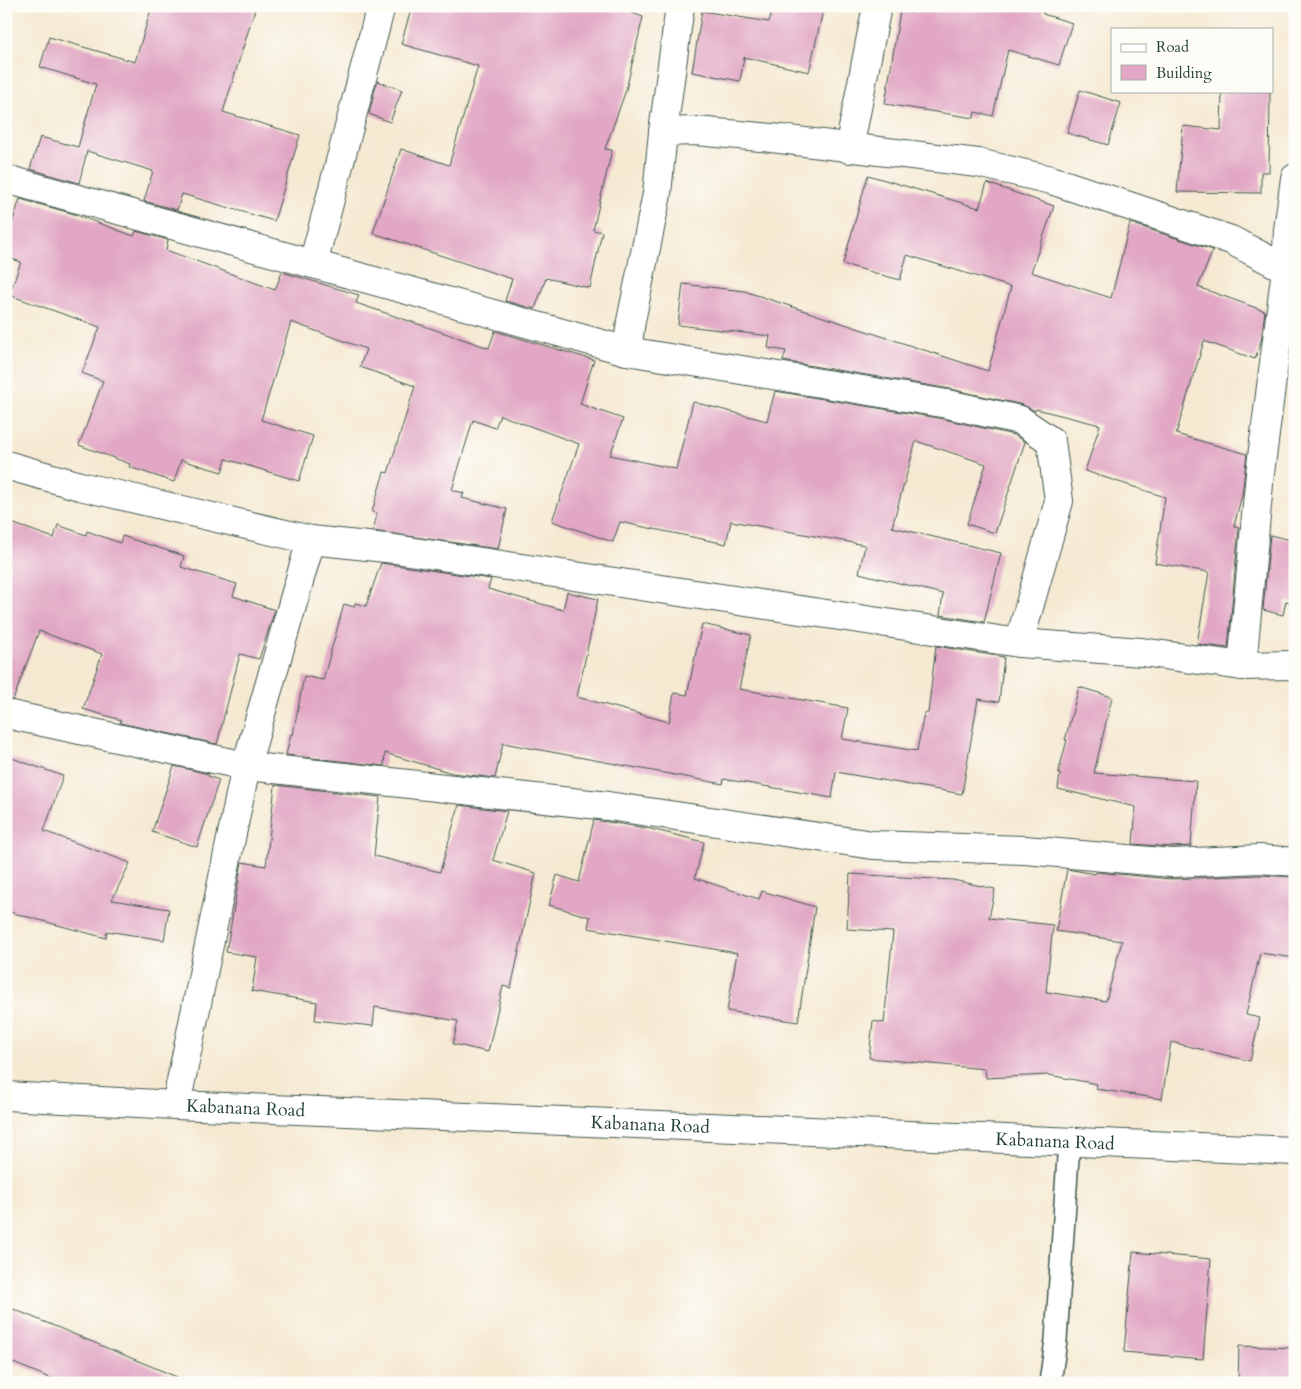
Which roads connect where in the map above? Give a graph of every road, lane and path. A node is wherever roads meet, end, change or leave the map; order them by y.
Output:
1 (381, 6) edge
2 (680, 6) edge
3 (876, 6) edge
4 (663, 132) junction
5 (848, 149) junction
6 (1295, 178) edge
7 (6, 180) edge
8 (313, 264) junction
9 (1290, 270) edge
10 (627, 351) junction
11 (6, 465) edge
12 (311, 540) junction
13 (1019, 643) junction
14 (1295, 665) edge
15 (1242, 666) junction
16 (6, 714) edge
17 (246, 766) junction
18 (1295, 862) edge
19 (6, 1096) edge
20 (176, 1105) junction
21 (1068, 1142) junction
22 (1295, 1151) edge
23 (1050, 1383) edge

1 - 8 street
2 - 4 street
3 - 5 street
4 - 5 street
4 - 10 street
5 - 9 street
6 - 9 street
7 - 8 street
8 - 10 street
9 - 15 street
10 - 13 street
11 - 12 street
12 - 13 street
12 - 17 street
13 - 15 street
14 - 15 street
16 - 17 street
17 - 18 street
17 - 20 street
19 - 20 street, Kabanana Road
20 - 21 street, Kabanana Road
21 - 22 street, Kabanana Road
21 - 23 lane

